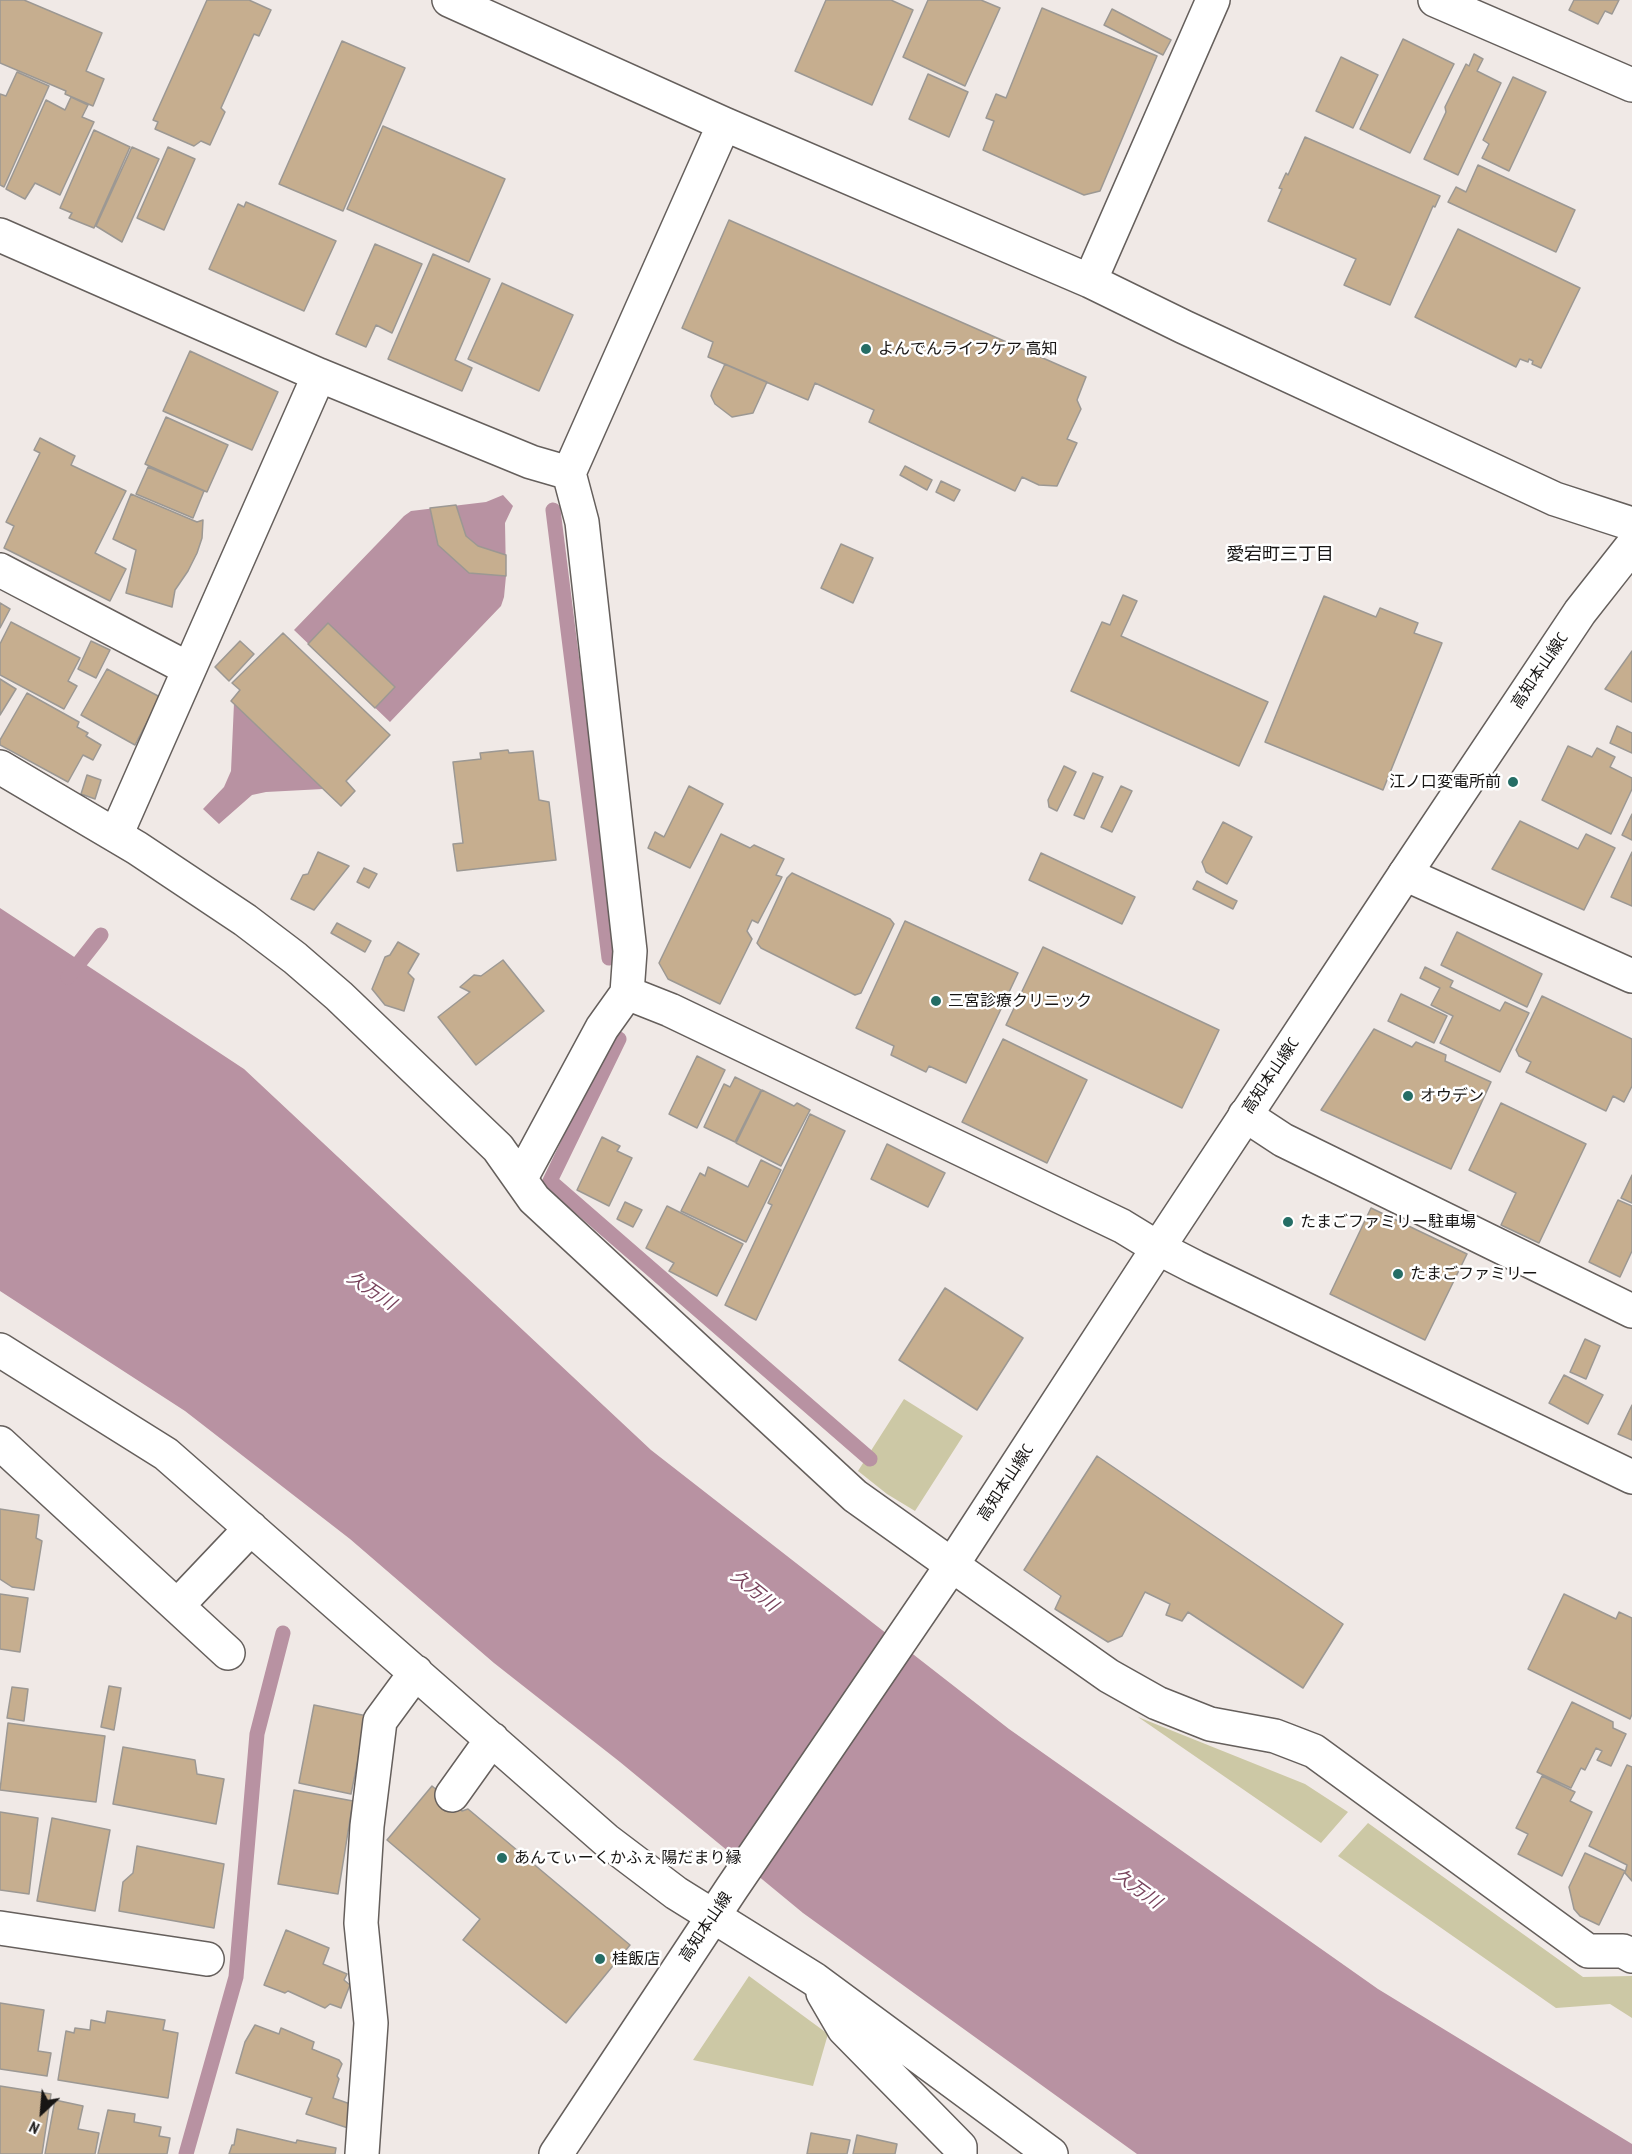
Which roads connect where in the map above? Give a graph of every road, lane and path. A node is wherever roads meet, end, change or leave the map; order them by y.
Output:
1 (449, 0) edge
2 (1213, 0) edge
3 (1435, 0) edge
4 (1632, 85) edge
5 (724, 124) junction
6 (0, 235) edge
7 (1090, 281) junction
8 (319, 375) junction
9 (569, 473) junction
10 (1632, 524) edge
11 (1632, 546) edge
12 (0, 570) edge
13 (189, 669) junction
14 (0, 767) edge
15 (116, 836) junction
16 (1405, 874) junction
17 (1632, 976) edge
18 (627, 993) junction
19 (1245, 1115) junction
20 (521, 1178) junction
21 (1158, 1248) junction
22 (1632, 1311) edge
23 (0, 1350) edge
24 (0, 1443) edge
25 (1632, 1477) edge
26 (251, 1528) junction
27 (952, 1565) junction
28 (177, 1606) junction
29 (919, 1612) joint
30 (228, 1653) dead end
31 (416, 1672) junction
32 (492, 1739) junction
33 (452, 1795) dead end
34 (714, 1915) junction
35 (0, 1928) edge
36 (1632, 1956) edge
37 (207, 1959) dead end
38 (814, 1979) junction
39 (1042, 2150) edge
40 (362, 2154) edge
41 (556, 2154) edge
42 (960, 2154) edge

1 - 5 street
2 - 7 street
3 - 4 street
5 - 7 street
5 - 9 street
6 - 8 street
7 - 10 street
8 - 9 street
8 - 13 street
9 - 18 street
11 - 16 street, 高知本山線C
12 - 13 street
13 - 15 street
14 - 15 street
15 - 20 street
16 - 17 street
16 - 19 street, 高知本山線C
18 - 20 street
18 - 21 street
19 - 21 street, 高知本山線C
19 - 22 street
20 - 27 street
21 - 25 street
21 - 27 street, 高知本山線C
23 - 26 street
24 - 28 street
26 - 28 street
26 - 31 street
27 - 29 street, 高知本山線C
27 - 36 street
28 - 30 street
29 - 34 street, 高知本山線
31 - 32 street
31 - 40 street
32 - 33 street
32 - 34 street
34 - 38 street
34 - 41 street, 高知本山線
35 - 37 street
38 - 39 street
38 - 42 street

